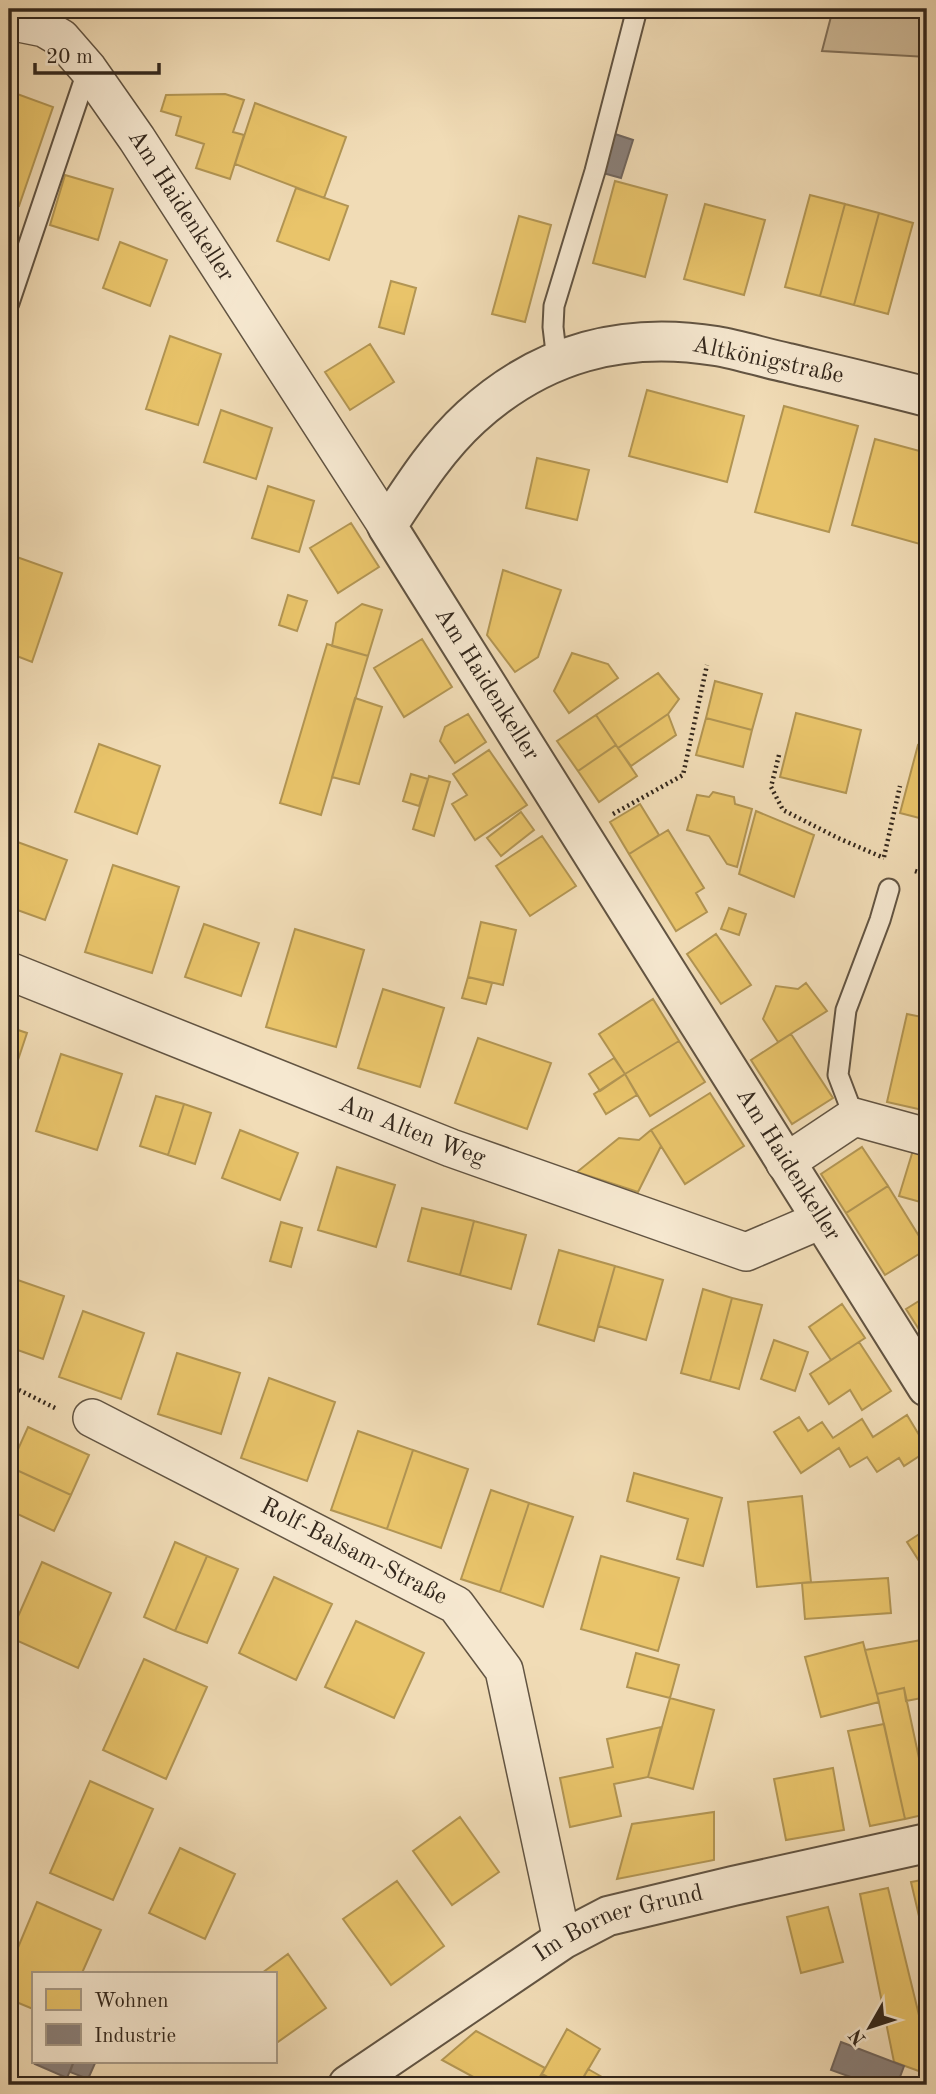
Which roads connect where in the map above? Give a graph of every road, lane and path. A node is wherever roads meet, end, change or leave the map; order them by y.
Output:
1 (637, 9) edge
2 (9, 21) edge
3 (88, 69) junction
4 (9, 303) edge
5 (557, 361) junction
6 (927, 397) edge
7 (387, 526) junction
8 (706, 665) dead end
9 (779, 755) dead end
10 (900, 786) dead end
11 (578, 833) junction
12 (884, 857) junction
13 (896, 863) dead end
14 (908, 868) dead end
15 (927, 875) edge
16 (889, 890) dead end
17 (9, 971) edge
18 (854, 1117) junction
19 (927, 1138) edge
20 (785, 1163) junction
21 (821, 1220) junction
22 (9, 1385) edge
23 (927, 1388) edge
24 (92, 1418) joint
25 (927, 1843) edge
26 (562, 1940) junction
27 (348, 2085) edge

1 - 5 lane
2 - 3 street, Am Haidenkeller
3 - 4 lane
3 - 7 street, Am Haidenkeller
5 - 6 street, Altkönigstraße
5 - 7 street, Altkönigstraße
7 - 11 street, Am Haidenkeller
8 - 11 path
9 - 12 path
10 - 12 path
11 - 20 street, Am Haidenkeller
12 - 13 path
14 - 15 path
16 - 18 lane
17 - 21 street, Am Alten Weg
18 - 19 street
18 - 20 street
20 - 21 street, Am Haidenkeller
21 - 23 street, Am Haidenkeller
22 - 24 path
24 - 26 street, Rolf-Balsam-Straße
25 - 26 street, Im Borner Grund
26 - 27 street, Im Borner Grund

